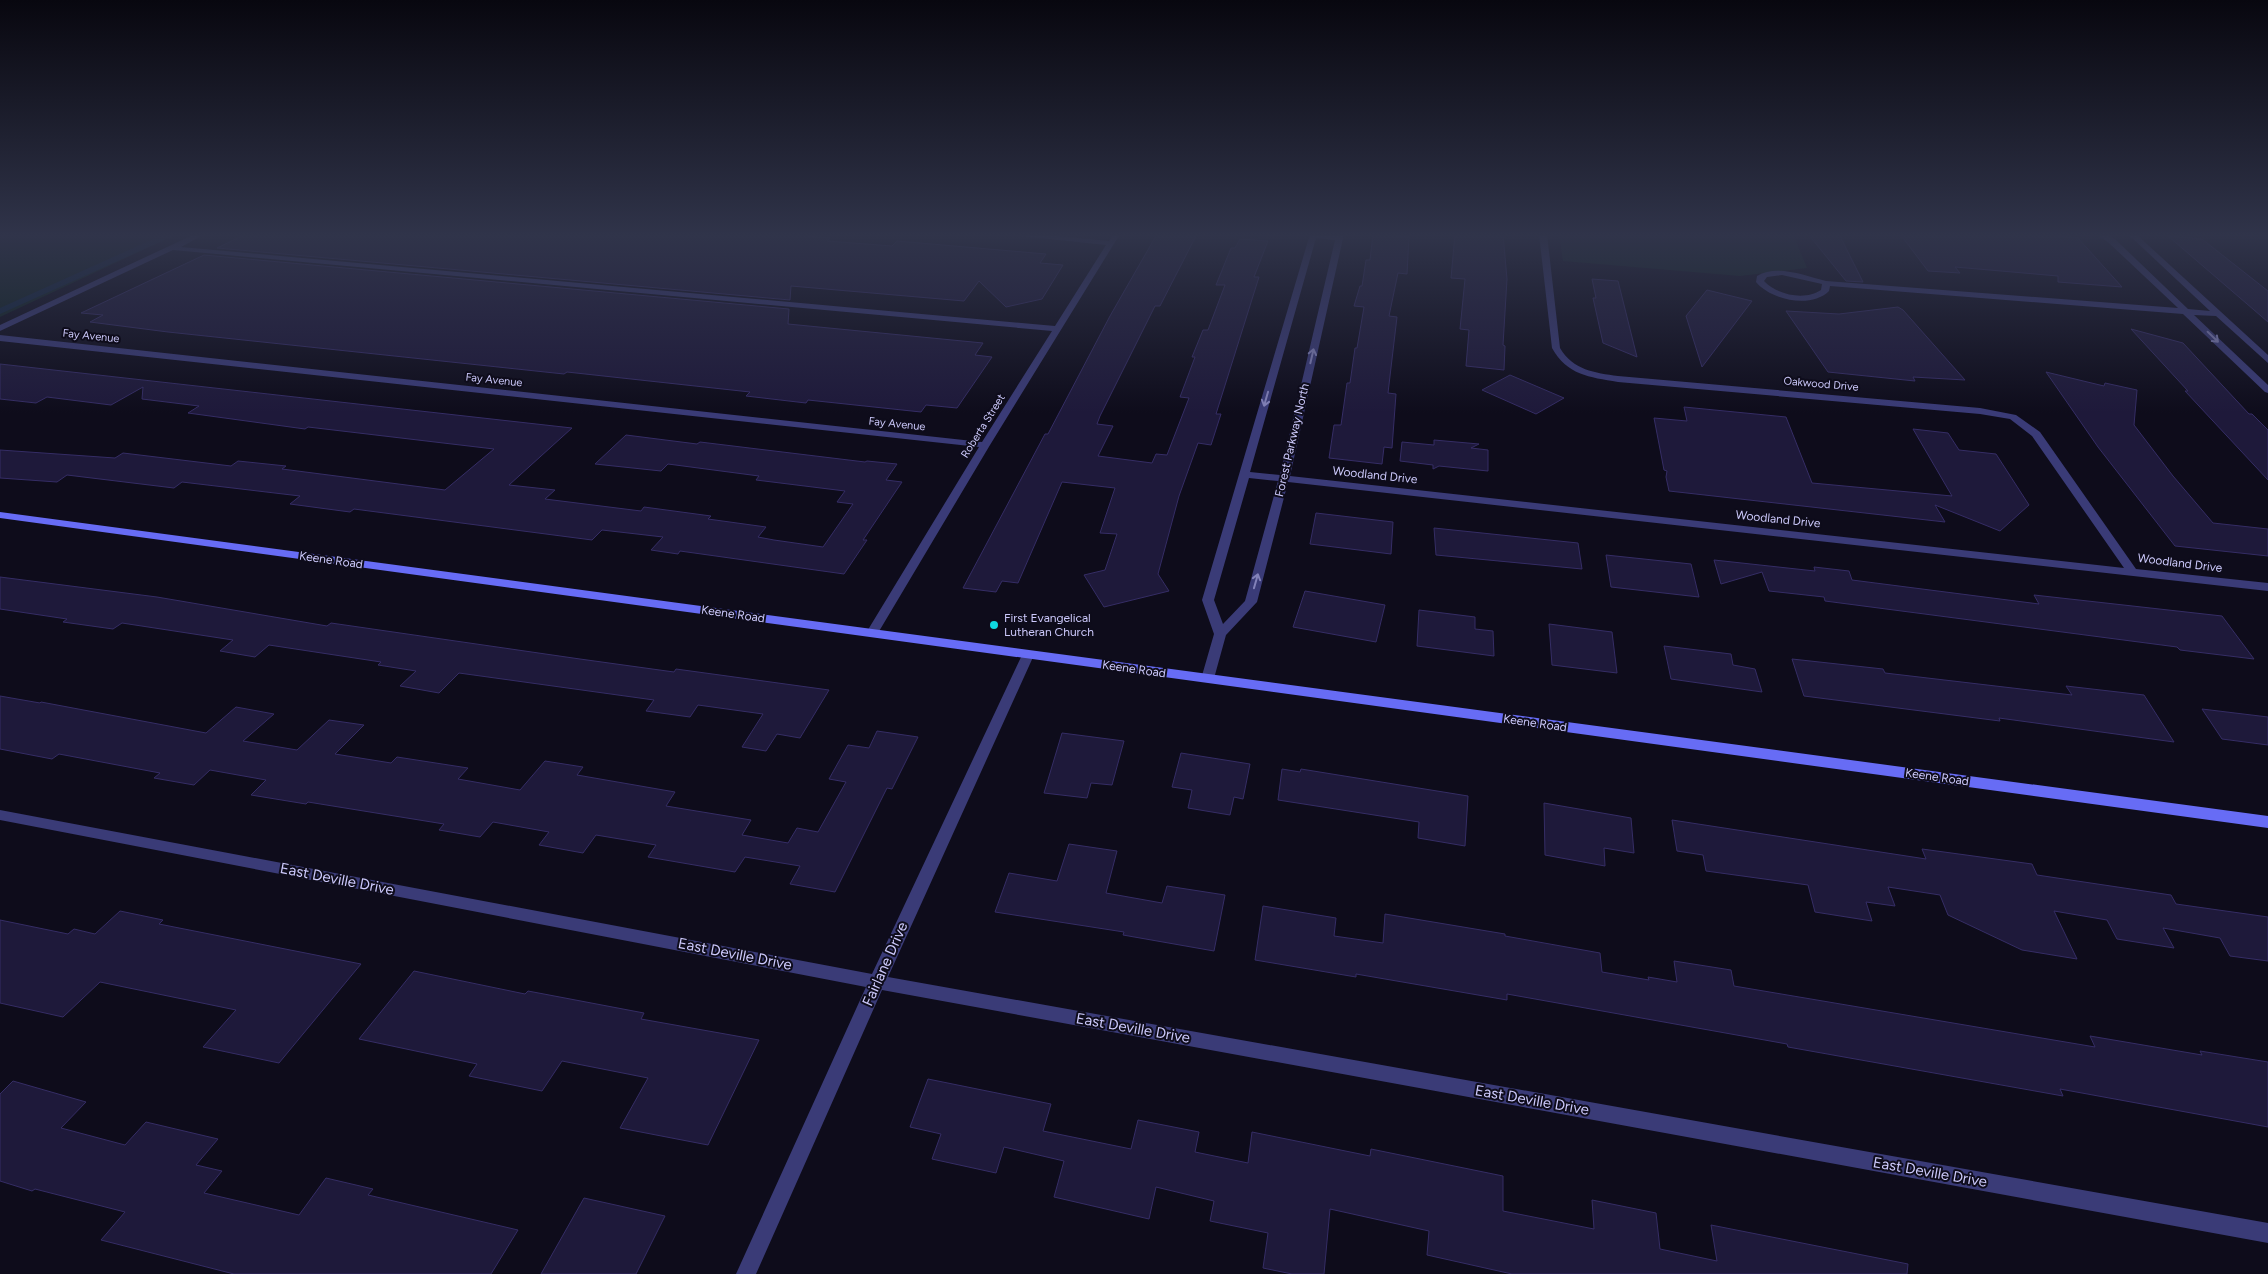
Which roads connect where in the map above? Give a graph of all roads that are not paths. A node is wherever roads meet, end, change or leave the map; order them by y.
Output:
1 (74, 293) edge
2 (669, 293) edge
3 (1080, 293) edge
4 (1297, 293) edge
5 (1327, 293) edge
6 (1550, 293) edge
7 (1776, 293) edge
8 (1823, 293) edge
9 (1956, 293) edge
10 (2166, 293) edge
11 (2195, 293) edge
12 (2186, 312) junction
13 (2217, 314) junction
14 (0, 328) edge
15 (1058, 329) junction
16 (0, 338) edge
17 (2268, 360) edge
18 (2268, 390) edge
19 (986, 445) junction
20 (1244, 474) junction
21 (1284, 479) junction
22 (0, 515) edge
23 (2132, 571) junction
24 (2268, 587) edge
25 (872, 633) junction
26 (1220, 634) junction
27 (1028, 655) junction
28 (1208, 679) junction
29 (0, 815) edge
30 (2268, 822) edge
31 (877, 982) junction
32 (2268, 1233) edge
33 (746, 1274) edge

1 - 14 street
2 - 15 street
3 - 15 street, Roberta Street
4 -> 20 street
21 -> 5 street, Forest Parkway North
6 - 23 street, Oakwood Drive
7 - 8 street
9 - 12 street
10 - 12 street
11 - 13 street
12 - 13 street
12 -> 18 street
13 - 17 street
15 - 19 street, Roberta Street
16 - 19 street, Fay Avenue
19 - 25 street, Roberta Street
20 - 21 street, Woodland Drive
20 - 26 street
21 - 23 street, Woodland Drive
26 -> 21 street, Forest Parkway North
22 - 25 main road, Keene Road
23 - 24 street, Woodland Drive
25 - 27 main road, Keene Road
26 - 28 street, Forest Parkway North
27 - 28 main road, Keene Road
27 - 31 street, Fairlane Drive
28 - 30 main road, Keene Road
29 - 31 street, East Deville Drive
31 - 32 street, East Deville Drive
31 - 33 street, Fairlane Drive

